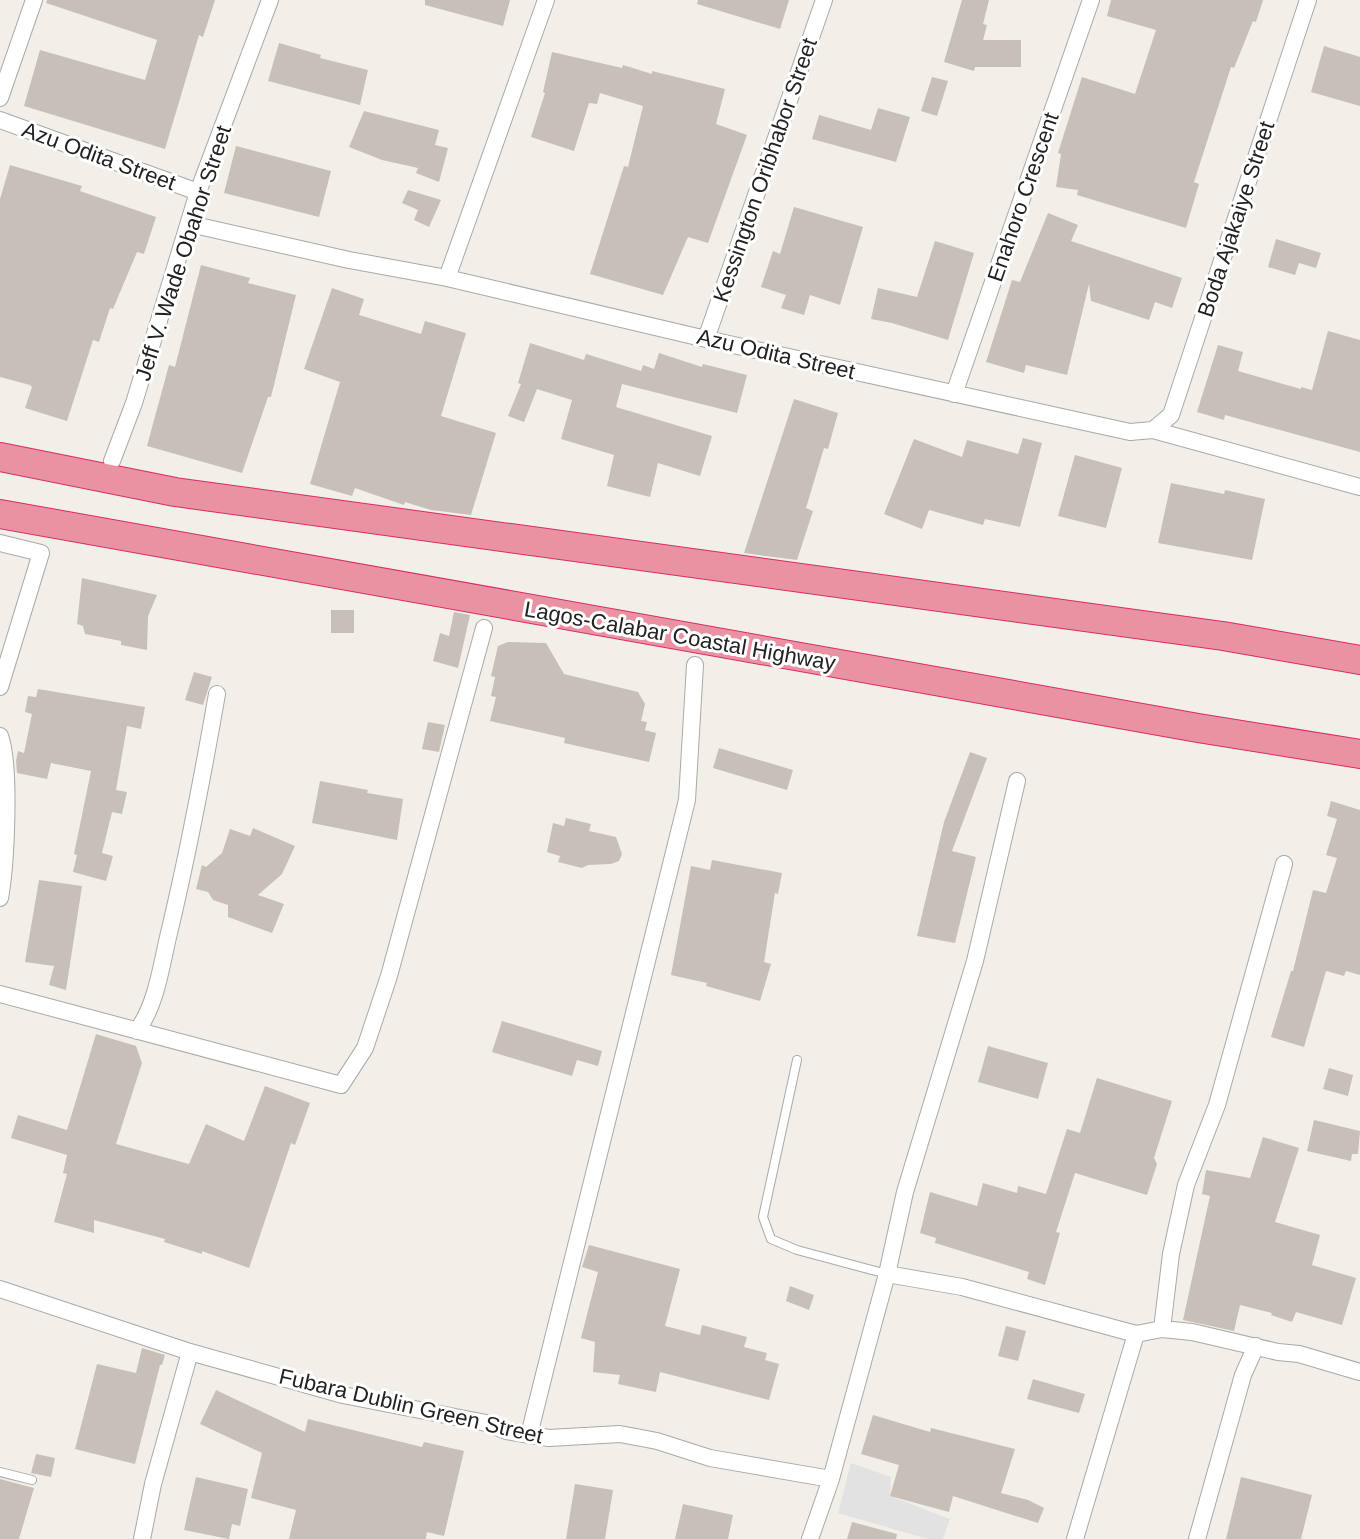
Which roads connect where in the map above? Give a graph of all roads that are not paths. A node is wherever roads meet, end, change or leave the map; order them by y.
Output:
1 (34, 0) edge
2 (270, 0) edge
3 (546, 0) edge
4 (824, 0) edge
5 (1091, 0) edge
6 (1308, 0) edge
7 (0, 98) edge
8 (0, 120) edge
9 (198, 192) junction
10 (190, 224) junction
11 (447, 278) junction
12 (706, 339) junction
13 (954, 394) junction
14 (1153, 430) junction
15 (0, 457) edge
16 (112, 461) dead end
17 (1360, 487) edge
18 (0, 514) edge
19 (0, 543) edge
20 (484, 628) dead end
21 (1360, 660) edge
22 (695, 665) dead end
23 (0, 687) edge
24 (217, 694) dead end
25 (0, 736) edge
26 (1360, 754) edge
27 (1017, 781) dead end
28 (1284, 864) dead end
29 (0, 898) edge
30 (0, 994) edge
31 (137, 1031) junction
32 (797, 1060) dead end
33 (887, 1274) junction
34 (0, 1289) edge
35 (1162, 1329) junction
36 (1136, 1334) junction
37 (1256, 1346) junction
38 (190, 1352) junction
39 (1360, 1372) edge
40 (529, 1435) junction
41 (0, 1472) edge
42 (831, 1479) junction
43 (32, 1480) dead end
44 (142, 1539) edge
45 (810, 1539) edge
46 (1075, 1539) edge
47 (1197, 1539) edge

1 - 7 street
2 - 9 street, Jeff V. Wade Obahor Street
3 - 11 street
4 - 12 street, Kessington Oribhabor Street
5 - 13 street, Enahoro Crescent
6 - 14 street, Boda Ajakaiye Street
8 - 9 street, Azu Odita Street
9 - 10 street, Jeff V. Wade Obahor Street
10 - 11 street, Azu Odita Street
10 - 16 street, Jeff V. Wade Obahor Street
11 - 12 street, Azu Odita Street
12 - 13 street, Azu Odita Street
13 - 14 street, Azu Odita Street
14 - 17 street, Azu Odita Street
15 - 21 highway
18 - 26 highway, Lagos-Calabar Coastal Highway
19 - 23 street
20 - 31 street
22 - 40 street
24 - 31 street
25 - 29 street
27 - 33 street
28 - 35 street
30 - 31 street
32 - 33 lane
33 - 36 street
33 - 42 street
34 - 38 street, Fubara Dublin Green Street
35 - 36 street
35 - 37 street
36 - 46 street
37 - 39 street
37 - 47 street
38 - 40 street, Fubara Dublin Green Street
38 - 44 street
40 - 42 street, Fubara Dublin Green Street
41 - 43 lane
42 - 45 street

